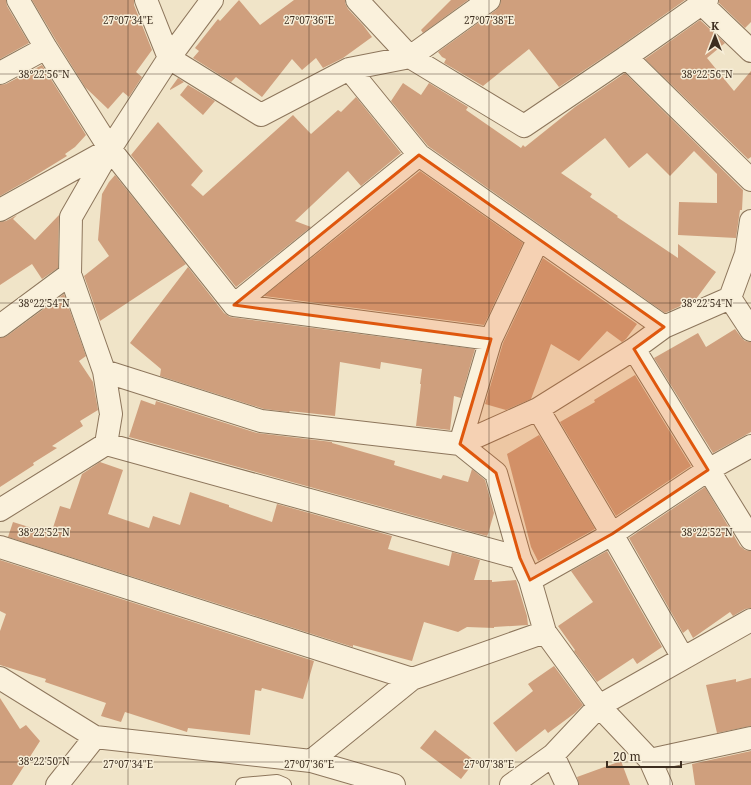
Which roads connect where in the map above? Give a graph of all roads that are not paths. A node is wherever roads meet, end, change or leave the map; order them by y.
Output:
1 (18, 0) edge
2 (146, 0) edge
3 (212, 0) edge
4 (357, 0) edge
5 (489, 0) edge
6 (704, 2) edge
7 (46, 48) junction
8 (751, 51) edge
9 (410, 57) junction
10 (626, 57) junction
11 (169, 58) junction
12 (348, 69) junction
13 (0, 73) edge
14 (110, 149) junction
15 (419, 155) junction
16 (751, 180) edge
17 (0, 210) edge
18 (751, 221) edge
19 (538, 240) junction
20 (748, 254) edge
21 (70, 274) junction
22 (730, 298) junction
23 (234, 305) junction
24 (0, 326) edge
25 (664, 327) junction
26 (751, 330) edge
27 (491, 339) junction
28 (634, 349) junction
29 (104, 371) junction
30 (538, 410) junction
31 (106, 444) junction
32 (460, 444) junction
33 (751, 446) edge
34 (708, 470) junction
35 (0, 510) edge
36 (612, 534) junction
37 (751, 540) edge
38 (0, 547) edge
39 (520, 558) junction
40 (530, 580) junction
41 (751, 620) edge
42 (545, 632) junction
43 (683, 658) junction
44 (0, 678) edge
45 (412, 679) junction
46 (599, 706) junction
47 (95, 737) junction
48 (751, 738) edge
49 (553, 755) junction
50 (310, 760) junction
51 (650, 760) junction
52 (57, 785) edge
53 (243, 785) edge
54 (284, 785) edge
55 (394, 785) edge
56 (511, 785) edge
57 (567, 785) edge
58 (661, 785) edge

1 - 7 street
2 - 11 street
3 - 11 street
4 - 9 street
5 - 9 street
6 - 8 street
6 - 10 street
7 - 13 street
7 - 14 street
9 - 10 street
9 - 12 street
10 - 16 street
11 - 12 street
11 - 14 street
12 - 15 street
14 - 17 street
14 - 21 street
14 - 23 street
15 - 19 street
15 - 23 street
18 - 20 street
19 - 25 street
19 - 27 street
20 - 22 street
21 - 24 street
21 - 29 street
22 - 25 street
22 - 26 street
23 - 27 street
25 - 28 street
27 - 32 street
28 - 30 street
28 - 34 street
29 - 31 street
29 - 32 street
30 - 32 street
30 - 36 street
31 - 35 street
31 - 39 street
32 - 39 street
33 - 34 street
34 - 36 street
34 - 37 street
36 - 40 street
36 - 43 street
38 - 45 street
39 - 40 street
40 - 42 street
41 - 43 street
42 - 45 street
42 - 46 street
43 - 46 street
44 - 47 street
45 - 50 street
46 - 49 street
46 - 51 street
47 - 50 street
47 - 52 street
48 - 51 street
49 - 56 street
49 - 57 street
50 - 55 street
51 - 58 street
53 - 54 lane

